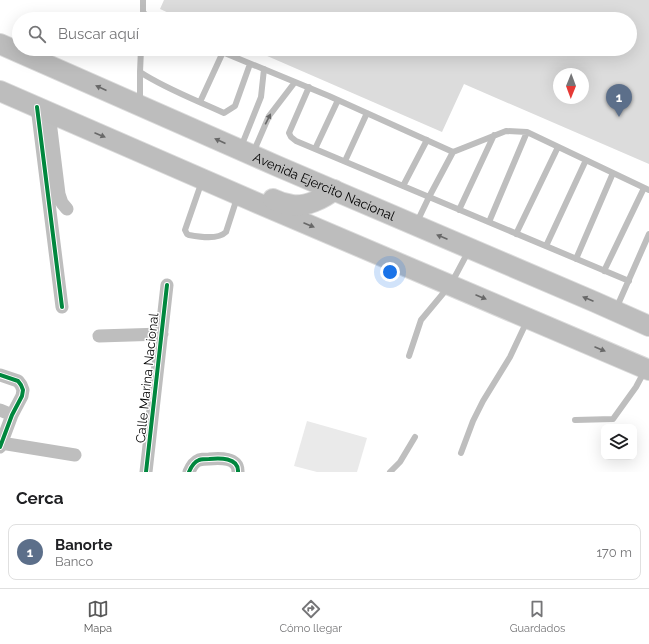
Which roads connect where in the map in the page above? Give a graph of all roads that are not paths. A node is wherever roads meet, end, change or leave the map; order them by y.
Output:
1 (143, 0) edge
2 (143, 12) edge
3 (0, 44) edge
4 (12, 49) edge
5 (28, 56) edge
6 (141, 56) edge
7 (221, 56) edge
8 (232, 56) edge
9 (250, 64) junction
10 (264, 69) junction
11 (140, 72) junction
12 (295, 82) junction
13 (308, 88) junction
14 (0, 91) edge
15 (338, 100) junction
16 (200, 102) junction
17 (140, 105) junction
18 (43, 110) junction
19 (367, 113) junction
20 (527, 132) junction
21 (494, 135) junction
22 (426, 140) junction
23 (558, 147) junction
24 (315, 149) junction
25 (246, 152) junction
26 (452, 152) junction
27 (586, 160) junction
28 (345, 161) junction
29 (613, 173) junction
30 (203, 179) junction
31 (403, 186) junction
32 (646, 189) edge
33 (334, 190) junction
34 (429, 197) junction
35 (247, 198) junction
36 (67, 209) dead end
37 (459, 210) junction
38 (489, 222) junction
39 (416, 225) junction
40 (516, 234) junction
41 (649, 234) edge
42 (546, 246) junction
43 (470, 248) junction
44 (576, 259) junction
45 (604, 271) junction
46 (629, 281) junction
47 (450, 284) junction
48 (167, 285) dead end
49 (62, 307) dead end
50 (616, 311) junction
51 (529, 318) junction
52 (649, 326) edge
53 (162, 334) junction
54 (99, 336) dead end
55 (409, 356) dead end
56 (647, 369) edge
57 (0, 375) edge
58 (0, 410) edge
59 (12, 415) junction
60 (575, 420) dead end
61 (415, 437) dead end
62 (1, 445) edge
63 (461, 453) dead end
64 (75, 455) dead end
65 (146, 472) edge
66 (189, 472) edge
67 (238, 472) edge
68 (390, 472) edge

1 - 2 lane
4 -> 3 main road, Avenida Ejercito Nacional
17 -> 5 main road, Avenida Ejercito Nacional
6 - 11 lane
7 - 16 lane
8 - 9 lane
9 - 10 lane
9 - 16 lane
10 - 12 lane
10 - 25 lane
11 - 16 lane
11 - 17 lane
12 - 13 lane
25 -> 12 lane
13 - 15 lane
13 - 24 lane
14 - 18 main road
15 - 19 lane
15 - 24 lane
25 -> 17 main road, Avenida Ejercito Nacional
18 -> 30 main road
18 - 36 street
18 - 49 street
19 - 22 lane
19 - 28 lane
20 - 21 lane
20 - 23 lane
20 - 38 lane
21 - 26 lane
21 - 37 lane
22 - 26 lane
22 - 31 lane
23 - 27 lane
23 - 40 lane
24 - 28 lane
25 - 33 main road, Avenida Ejercito Nacional
26 - 34 lane
27 - 29 lane
27 - 42 lane
28 - 31 lane
29 - 32 lane
29 - 44 lane
30 - 35 main road
30 - 35 lane
31 - 34 lane
32 - 45 lane
33 - 35 main road
33 - 39 main road, Avenida Ejercito Nacional
34 - 37 lane
34 - 39 lane
35 -> 47 main road
37 - 38 lane
38 - 40 lane
43 -> 39 main road, Avenida Ejercito Nacional
40 - 42 lane
41 - 46 lane
42 - 44 lane
43 - 47 lane
50 -> 43 main road, Avenida Ejercito Nacional
44 - 45 lane
45 - 46 lane
46 - 50 lane
47 -> 51 main road
47 - 55 lane
48 - 53 street, Calle Marina Nacional
50 - 52 main road, Avenida Ejercito Nacional
51 -> 56 main road
51 - 63 lane
53 - 54 street
53 - 65 street, Calle Marina Nacional
56 - 60 lane
57 - 59 street
58 - 59 street
59 - 62 street
61 - 68 lane
62 - 64 street
66 - 67 street

